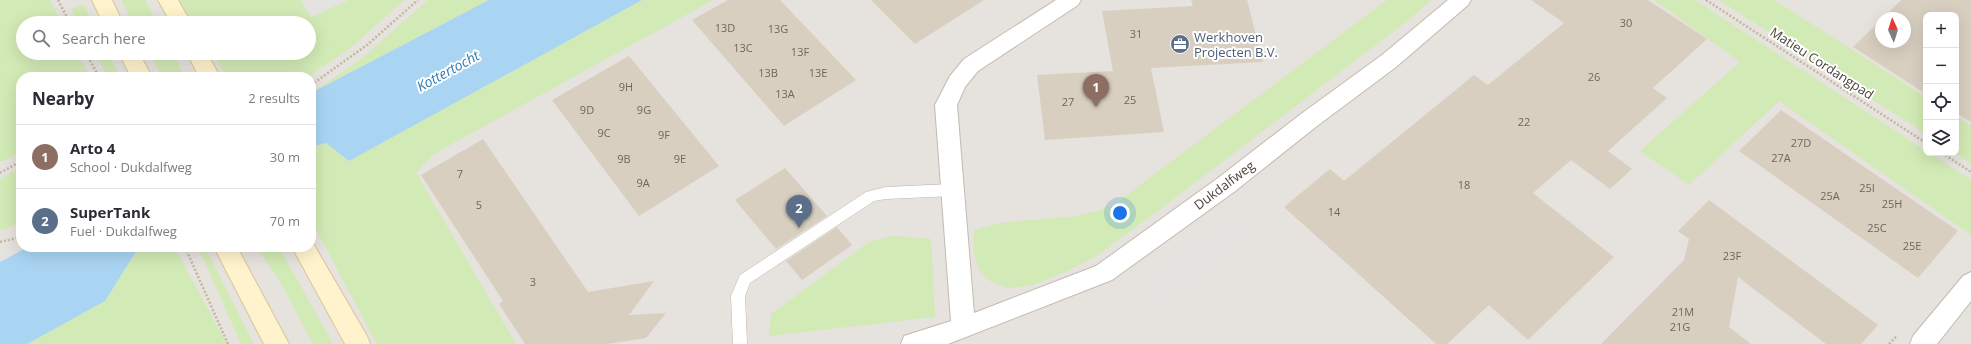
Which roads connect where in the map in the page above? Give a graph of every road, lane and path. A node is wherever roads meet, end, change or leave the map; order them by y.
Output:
1 (58, 0) edge
2 (102, 0) edge
3 (168, 0) edge
4 (418, 0) edge
5 (1071, 0) edge
6 (1461, 0) edge
7 (1706, 0) edge
8 (66, 16) edge
9 (110, 16) edge
10 (177, 16) edge
11 (90, 60) edge
12 (133, 60) edge
13 (201, 60) edge
14 (96, 72) edge
15 (139, 72) edge
16 (207, 72) edge
17 (316, 81) edge
18 (1923, 141) edge
19 (1947, 156) edge
20 (16, 163) edge
21 (1971, 172) edge
22 (0, 173) edge
23 (953, 190) junction
24 (16, 238) edge
25 (0, 242) edge
26 (187, 252) edge
27 (228, 252) edge
28 (306, 252) edge
29 (1971, 283) edge
30 (963, 328) junction
31 (228, 344) edge
32 (277, 344) edge
33 (358, 344) edge
34 (740, 344) edge
35 (913, 344) edge
36 (1922, 344) edge

1 - 8 path
2 - 9 main road
3 - 10 main road
4 - 17 path
5 - 23 street
6 - 30 street, Dukdalfweg
7 - 18 path, Matieu Cordangpad
11 - 14 path
12 - 15 main road
13 - 16 main road
19 - 21 path
20 - 22 path
23 - 30 street
23 - 34 lane
24 - 25 path
26 - 31 path
27 - 32 main road
28 - 33 main road
29 - 36 street
30 - 35 street, Dukdalfweg

